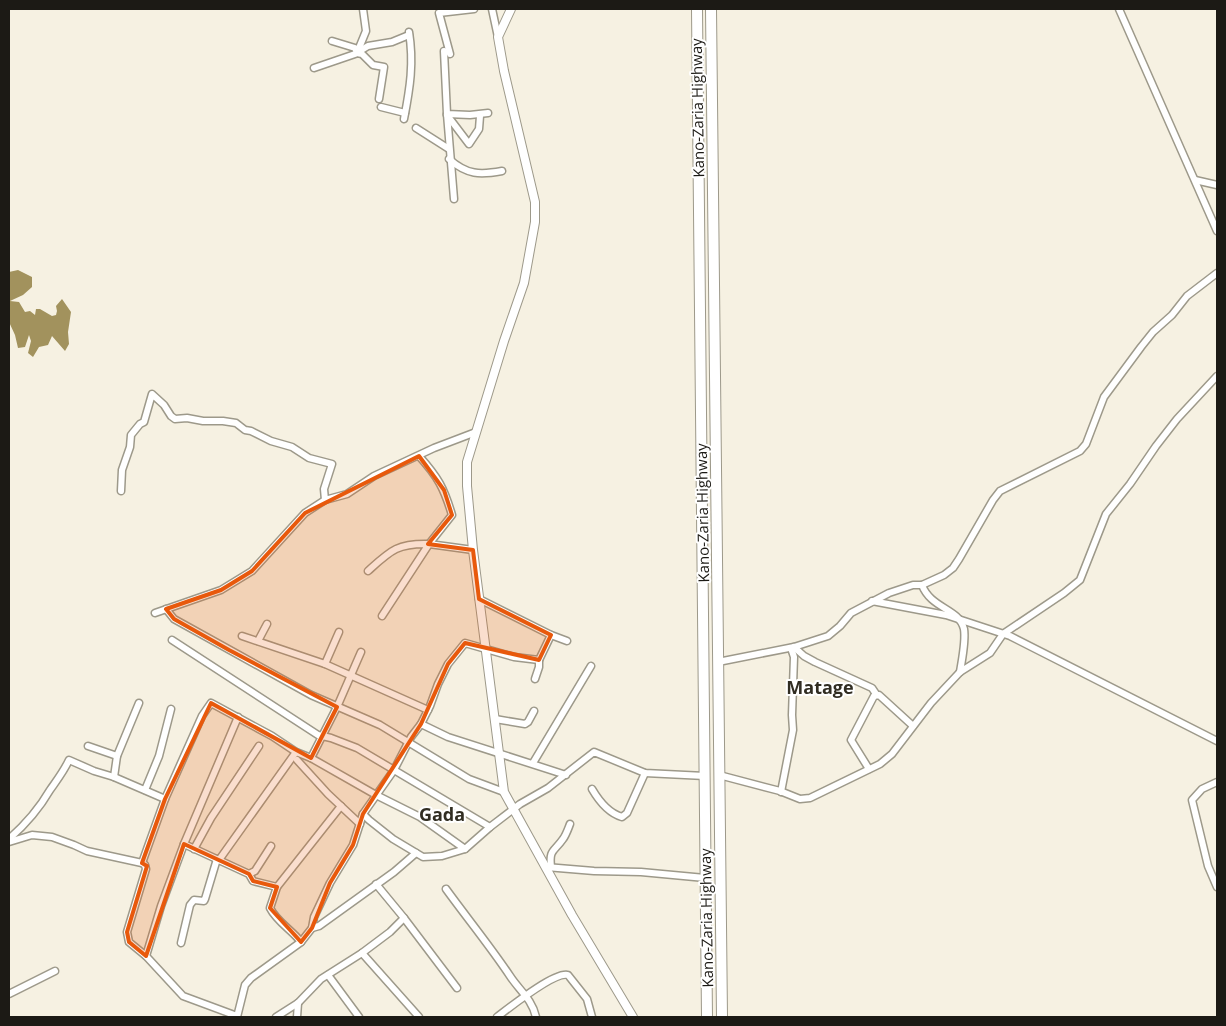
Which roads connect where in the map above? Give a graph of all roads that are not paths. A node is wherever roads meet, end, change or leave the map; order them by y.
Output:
1 (363, 9) edge
2 (474, 9) edge
3 (492, 9) edge
4 (511, 9) edge
5 (697, 9) edge
6 (711, 9) edge
7 (1119, 9) edge
8 (498, 36) junction
9 (332, 41) dead end
10 (357, 52) junction
11 (314, 68) dead end
12 (379, 98) dead end
13 (381, 107) dead end
14 (488, 113) dead end
15 (446, 114) junction
16 (480, 116) dead end
17 (416, 128) dead end
18 (449, 149) junction
19 (449, 159) junction
20 (502, 171) dead end
21 (1195, 180) junction
22 (1217, 185) edge
23 (454, 199) dead end
24 (1217, 231) edge
25 (1217, 273) edge
26 (1217, 376) edge
27 (476, 432) junction
28 (419, 456) junction
29 (121, 490) dead end
30 (325, 500) junction
31 (429, 544) junction
32 (473, 550) junction
33 (368, 571) dead end
34 (922, 585) junction
35 (479, 599) junction
36 (872, 601) junction
37 (166, 609) junction
38 (154, 613) dead end
39 (382, 616) dead end
40 (961, 620) junction
41 (267, 624) dead end
42 (339, 632) dead end
43 (1003, 634) junction
44 (551, 635) junction
45 (242, 636) dead end
46 (172, 640) dead end
47 (258, 641) junction
48 (567, 641) dead end
49 (792, 647) junction
50 (486, 648) junction
51 (361, 652) dead end
52 (539, 660) junction
53 (718, 662) junction
54 (325, 664) junction
55 (591, 666) dead end
56 (960, 672) junction
57 (351, 675) junction
58 (535, 679) dead end
59 (876, 694) junction
60 (139, 703) dead end
61 (337, 707) junction
62 (171, 709) dead end
63 (428, 710) junction
64 (534, 711) dead end
65 (238, 717) junction
66 (495, 719) junction
67 (421, 724) junction
68 (913, 726) junction
69 (323, 736) junction
70 (1217, 741) edge
71 (409, 743) junction
72 (88, 746) dead end
73 (259, 746) dead end
74 (296, 752) junction
75 (500, 754) junction
76 (117, 756) junction
77 (311, 758) junction
78 (297, 760) dead end
79 (534, 763) junction
80 (869, 769) junction
81 (394, 770) junction
82 (645, 773) junction
83 (566, 775) junction
84 (719, 775) junction
85 (705, 776) junction
86 (114, 777) junction
87 (1217, 782) edge
88 (592, 789) dead end
89 (145, 790) junction
90 (504, 792) junction
91 (781, 792) junction
92 (376, 795) junction
93 (165, 799) junction
94 (341, 806) junction
95 (513, 810) junction
96 (363, 814) junction
97 (360, 824) junction
98 (570, 824) dead end
99 (490, 827) junction
100 (9, 840) edge
101 (184, 844) junction
102 (271, 846) dead end
103 (194, 849) junction
104 (465, 849) junction
105 (416, 853) junction
106 (218, 859) junction
107 (142, 863) junction
108 (548, 867) junction
109 (249, 874) junction
110 (705, 878) junction
111 (376, 884) junction
112 (277, 887) junction
113 (1217, 887) edge
114 (446, 889) dead end
115 (404, 918) junction
116 (312, 928) junction
117 (301, 942) junction
118 (180, 943) dead end
119 (362, 953) junction
120 (146, 956) junction
121 (55, 971) dead end
122 (328, 975) junction
123 (457, 988) dead end
124 (708, 992) junction
125 (722, 992) junction
126 (9, 994) edge
127 (526, 996) junction
128 (298, 1003) junction
129 (237, 1016) edge
130 (276, 1017) edge
131 (297, 1017) edge
132 (359, 1017) edge
133 (419, 1017) edge
134 (496, 1017) edge
135 (536, 1017) edge
136 (592, 1017) edge
137 (633, 1017) edge
138 (707, 1017) edge
139 (722, 1017) edge

1 - 10 street
2 - 15 street
3 - 8 street
4 - 8 street
5 - 85 highway, Kano-Zaria Highway
6 - 53 highway, Kano-Zaria Highway
7 - 21 street
8 - 27 street
9 - 10 street
10 - 11 street
10 - 12 street
10 - 13 street
14 - 15 street
15 - 16 street
15 - 18 street
17 - 18 street
18 - 19 street
19 - 20 street
19 - 23 street
21 - 22 street
21 - 24 street
25 - 34 street
26 - 43 street
27 - 28 street
27 - 32 street
28 - 30 street
28 - 31 street
29 - 30 street
30 - 37 street
31 - 32 street
31 - 33 street
31 - 39 street
32 - 35 street
34 - 36 street
34 - 40 street
35 - 44 street
35 - 50 street
36 - 40 street
36 - 49 street
37 - 38 street
37 - 61 street
40 - 43 street
40 - 56 street
41 - 47 street
42 - 54 street
43 - 56 street
43 - 70 street
44 - 48 street
44 - 52 street
45 - 47 street
46 - 69 street
47 - 54 street
49 - 53 street
49 - 59 street
49 - 91 street
50 - 52 street
50 - 63 street
50 - 66 street
51 - 57 street
52 - 58 street
53 - 84 highway, Kano-Zaria Highway
54 - 57 street
55 - 79 street
56 - 68 street
57 - 61 street
57 - 63 street
59 - 68 street
59 - 80 street
60 - 76 street
61 - 69 street
61 - 71 street
62 - 89 street
63 - 67 street
64 - 66 street
65 - 74 street
65 - 93 street
65 - 101 street
66 - 75 street
67 - 71 street
67 - 75 street
68 - 80 street
69 - 77 street
69 - 81 street
71 - 81 street
71 - 90 street
72 - 76 street
73 - 103 street
74 - 77 street
74 - 106 street
75 - 79 street
75 - 90 street
76 - 86 street
77 - 92 street
78 - 94 street
79 - 83 street
80 - 91 street
81 - 92 street
81 - 99 street
82 - 83 street
82 - 85 street
82 - 88 street
83 - 95 street
84 - 91 street
84 - 125 highway, Kano-Zaria Highway
85 - 110 highway, Kano-Zaria Highway
86 - 89 street
86 - 100 street
87 - 113 street
89 - 93 street
90 - 95 street
92 - 96 street
92 - 104 street
93 - 107 street
94 - 97 street
94 - 112 street
95 - 99 street
95 - 108 street
96 - 97 street
96 - 105 street
97 - 116 street
98 - 108 street
99 - 104 street
100 - 107 street
101 - 103 street
101 - 120 street
102 - 109 street
103 - 106 street
104 - 105 street
105 - 111 street
106 - 109 street
106 - 118 street
107 - 120 street
108 - 110 street
108 - 137 street
109 - 112 street
110 - 124 highway, Kano-Zaria Highway
111 - 115 street
111 - 116 street
112 - 117 street
114 - 127 street
115 - 119 street
115 - 123 street
116 - 117 street
117 - 129 street
119 - 122 street
119 - 133 street
120 - 129 street
121 - 126 street
122 - 128 street
122 - 132 street
124 - 125 highway
124 - 138 highway, Kano-Zaria Highway
125 - 139 highway, Kano-Zaria Highway
127 - 134 street
127 - 135 street
127 - 136 street
128 - 130 street
128 - 131 street

